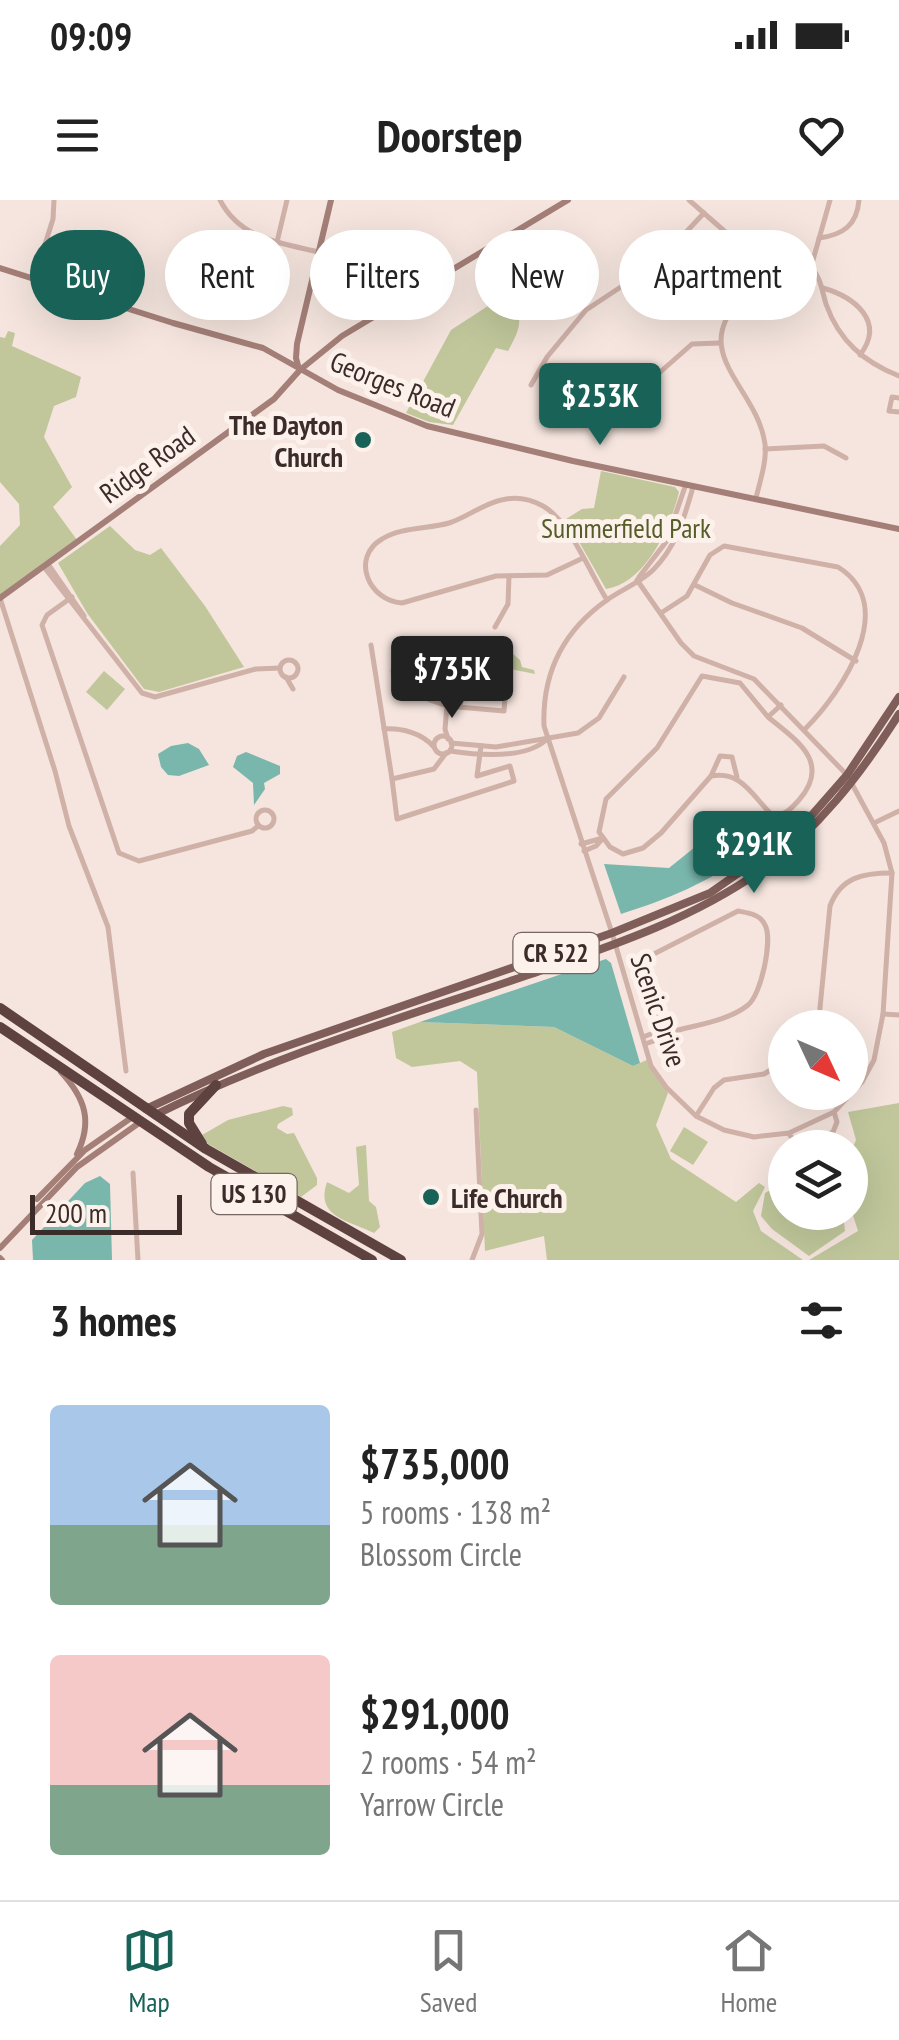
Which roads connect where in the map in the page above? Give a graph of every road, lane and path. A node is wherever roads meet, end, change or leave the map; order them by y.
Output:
1 (54, 200) edge
2 (220, 200) edge
3 (287, 200) edge
4 (331, 200) edge
5 (568, 200) edge
6 (690, 200) edge
7 (830, 200) edge
8 (859, 200) edge
9 (704, 214) junction
10 (50, 230) edge
11 (245, 230) edge
12 (280, 230) edge
13 (324, 230) edge
14 (722, 230) edge
15 (818, 238) junction
16 (817, 242) edge
17 (0, 268) edge
18 (817, 278) edge
19 (30, 279) edge
20 (821, 286) junction
21 (310, 287) edge
22 (145, 313) edge
23 (725, 320) edge
24 (720, 343) junction
25 (297, 344) junction
26 (860, 355) junction
27 (280, 357) junction
28 (300, 370) junction
29 (899, 376) edge
30 (532, 385) dead end
31 (899, 398) edge
32 (899, 412) edge
33 (646, 415) dead end
34 (765, 450) junction
35 (846, 458) dead end
36 (690, 485) junction
37 (756, 498) junction
38 (899, 529) edge
39 (581, 558) junction
40 (46, 566) junction
41 (510, 576) junction
42 (637, 580) junction
43 (695, 586) junction
44 (0, 598) edge
45 (70, 599) junction
46 (607, 600) junction
47 (873, 606) dead end
48 (660, 613) junction
49 (874, 626) dead end
50 (495, 627) dead end
51 (371, 644) dead end
52 (856, 661) junction
53 (280, 668) junction
54 (624, 677) dead end
55 (286, 678) junction
56 (376, 678) junction
57 (394, 682) junction
58 (294, 688) dead end
59 (899, 697) edge
60 (430, 700) junction
61 (781, 705) junction
62 (447, 706) junction
63 (460, 706) junction
64 (899, 714) edge
65 (768, 717) junction
66 (384, 728) junction
67 (445, 729) junction
68 (805, 729) junction
69 (438, 738) junction
70 (427, 739) junction
71 (450, 740) junction
72 (546, 740) junction
73 (436, 750) junction
74 (480, 750) junction
75 (448, 752) junction
76 (440, 762) junction
77 (477, 776) junction
78 (711, 776) junction
79 (738, 777) junction
80 (392, 779) junction
81 (849, 780) junction
82 (474, 794) junction
83 (899, 810) edge
84 (874, 823) junction
85 (258, 826) dead end
86 (603, 838) junction
87 (582, 847) junction
88 (892, 873) junction
89 (612, 933) junction
90 (616, 944) junction
91 (0, 1008) edge
92 (820, 1010) edge
93 (883, 1014) junction
94 (899, 1015) edge
95 (0, 1027) edge
96 (668, 1033) junction
97 (644, 1041) junction
98 (57, 1067) junction
99 (126, 1071) dead end
100 (768, 1072) edge
101 (216, 1085) junction
102 (476, 1110) dead end
103 (149, 1112) junction
104 (834, 1112) junction
105 (696, 1116) junction
106 (135, 1121) junction
107 (796, 1130) edge
108 (835, 1130) edge
109 (768, 1136) edge
110 (206, 1149) junction
111 (71, 1163) junction
112 (132, 1173) dead end
113 (26, 1217) junction
114 (0, 1248) edge
115 (138, 1260) edge
116 (372, 1260) edge
117 (401, 1260) edge
118 (472, 1260) edge

1 - 10 street
2 - 11 street
3 - 12 street
4 - 13 street
5 - 28 street, Ridge Road
6 - 9 street
7 - 15 street
8 - 15 street
9 - 14 street
9 - 30 street
15 - 16 street
17 - 19 street, Georges Road
18 - 20 street
20 - 26 street
20 - 26 street
21 - 25 street
22 - 27 street, Georges Road
23 - 24 street
24 - 33 street
24 - 34 street
25 - 27 street
25 - 28 street
26 - 29 street
27 - 28 street, Georges Road
28 - 36 street, Georges Road
28 - 40 street, Ridge Road
31 - 32 street
34 - 35 street
34 - 37 street
36 - 37 street, Georges Road
36 - 42 street, Scenic Drive
37 - 38 street, Georges Road
39 - 41 street
39 - 41 street
39 - 46 street
40 - 44 street, Ridge Road
40 - 45 street
41 - 50 street
42 - 46 street, Scenic Drive
42 - 48 street, Scenic Drive
43 - 47 street
43 - 48 street
43 - 52 street
44 - 99 street
45 - 53 street
45 - 85 street
46 - 72 street, Scenic Drive
48 - 61 street, Scenic Drive
49 - 52 street
51 - 56 street
52 - 68 street
53 - 55 street
53 - 55 street
54 - 72 street
55 - 58 street
56 - 57 street
56 - 66 street
57 - 60 street
57 - 60 street
59 - 81 main road, CR 522
60 - 62 street
61 - 65 street
61 - 68 street, Scenic Drive
62 - 63 street
62 - 67 street
63 - 63 street
64 - 81 main road, CR 522
65 - 79 street
65 - 86 street
66 - 70 street
66 - 80 street
67 - 69 street
67 - 71 street
68 - 81 street, Scenic Drive
69 - 70 street
69 - 71 street
69 - 73 street
70 - 73 street
71 - 74 street
71 - 75 street
72 - 74 street
72 - 87 street, Scenic Drive
73 - 75 street
73 - 76 street
74 - 75 street
74 - 77 street
75 - 76 street
76 - 80 street
77 - 82 street
77 - 82 street
78 - 79 street
78 - 79 street
78 - 86 street
80 - 82 street
81 - 84 street, Scenic Drive
81 - 89 main road, CR 522
81 - 90 main road, CR 522
83 - 84 street
84 - 88 street, Scenic Drive
86 - 87 street
87 - 89 street, Scenic Drive
88 - 92 street
88 - 93 street, Scenic Drive
89 - 90 street, Scenic Drive
89 - 103 main road, CR 522
90 - 97 street, Scenic Drive
90 - 101 main road, CR 522
91 - 103 highway, US 130
93 - 94 street
93 - 104 street, Scenic Drive
95 - 98 highway, US 130
96 - 96 street
96 - 97 street
97 - 105 street, Scenic Drive
98 - 106 highway, US 130
98 - 111 street
100 - 105 street
101 - 103 main road, CR 522
101 - 110 highway
102 - 118 street
103 - 106 main road, CR 522
103 - 110 highway, US 130
104 - 107 street, Scenic Drive
104 - 108 street
105 - 109 street, Scenic Drive
106 - 111 street
106 - 113 street
106 - 116 highway, US 130
110 - 117 highway, US 130
111 - 113 street
112 - 115 street
113 - 114 street

